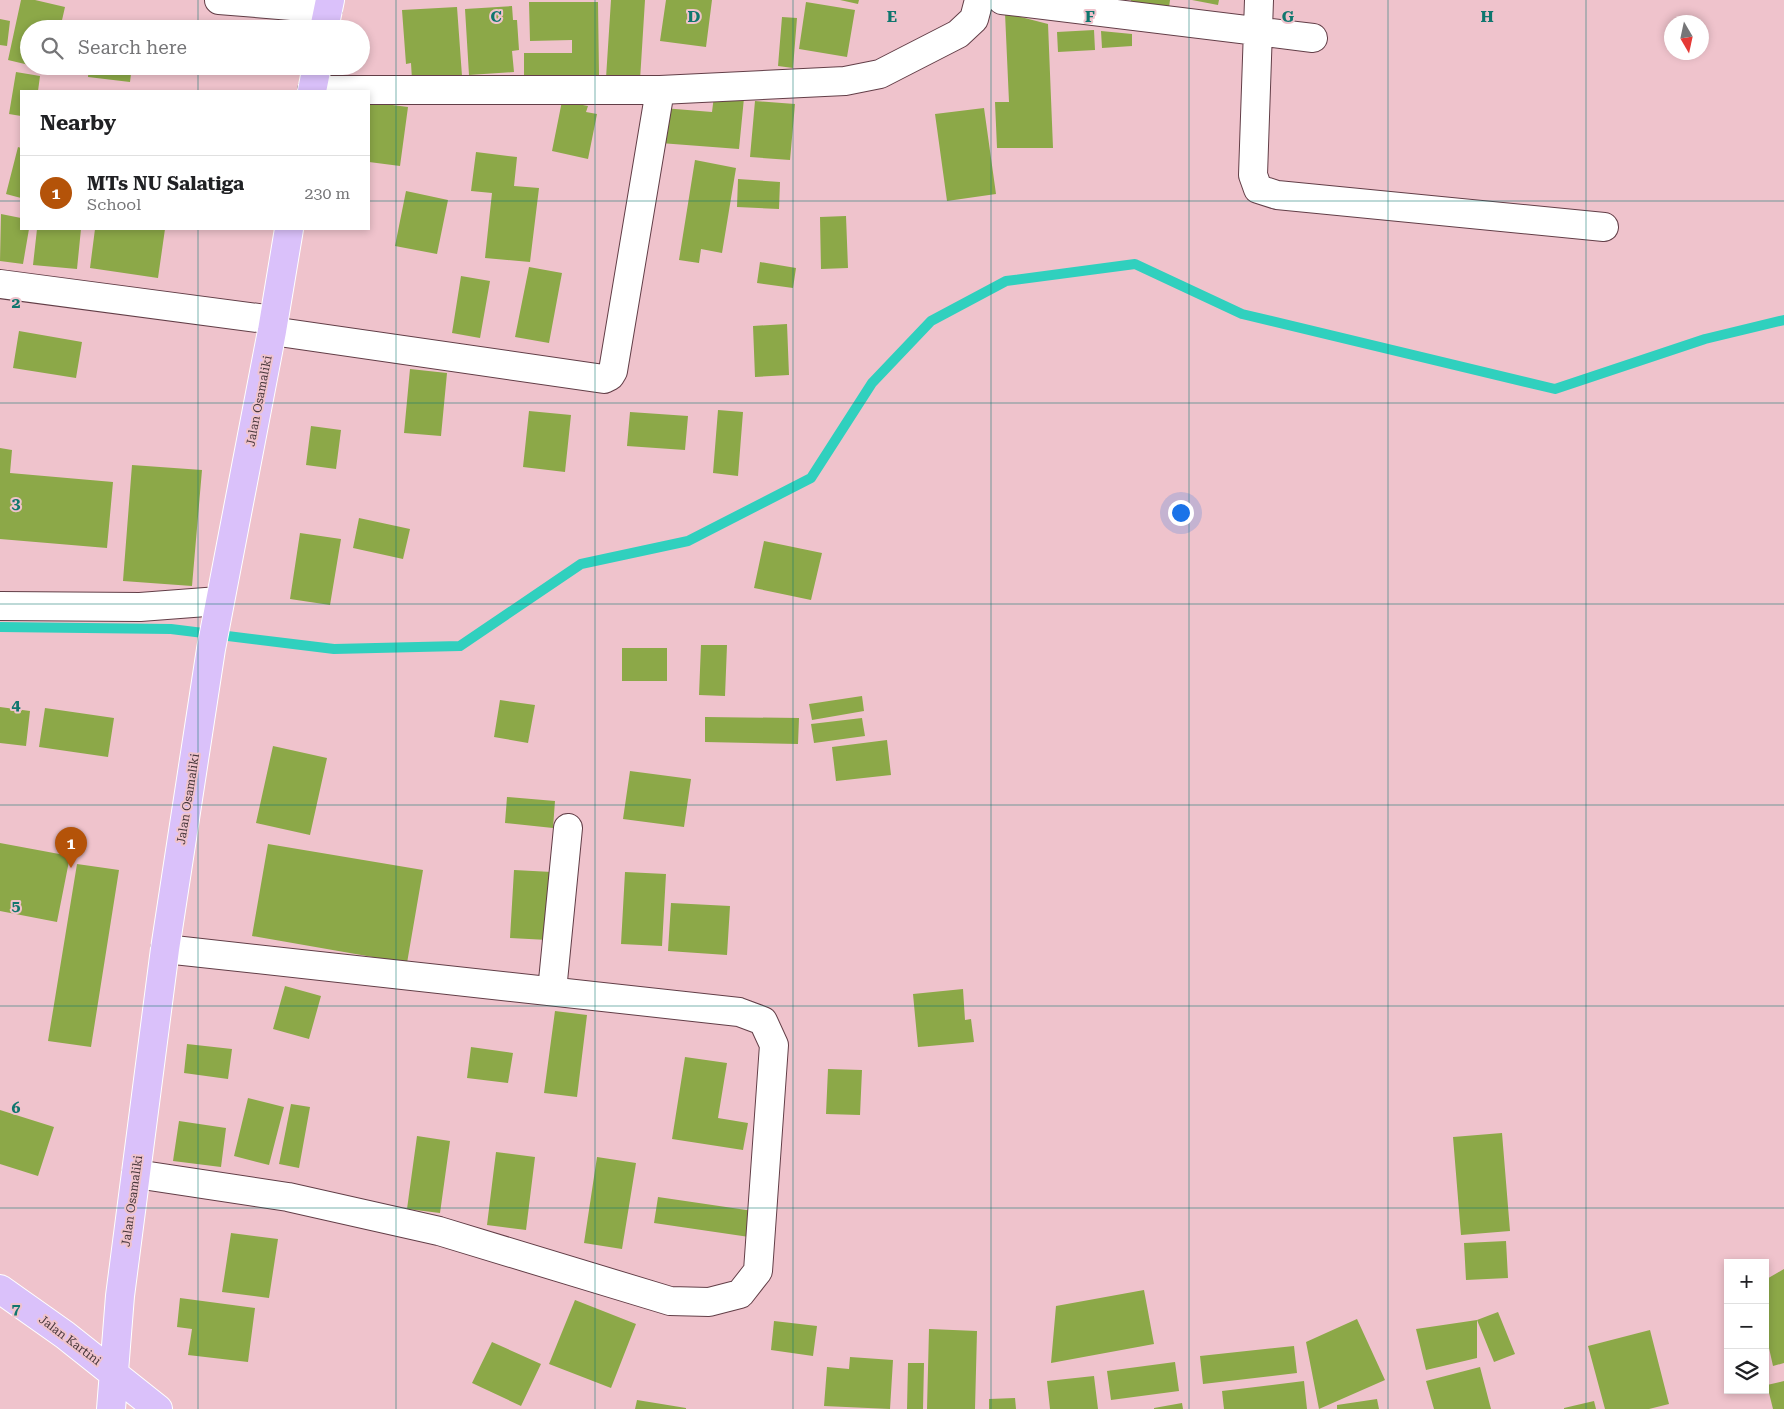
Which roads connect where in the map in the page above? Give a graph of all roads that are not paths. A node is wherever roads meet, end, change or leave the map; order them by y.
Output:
1 (219, 0) edge
2 (979, 0) edge
3 (1002, 0) edge
4 (1259, 0) edge
5 (327, 12) edge
6 (1257, 32) junction
7 (1313, 38) dead end
8 (314, 82) edge
9 (660, 90) junction
10 (1604, 226) dead end
11 (289, 230) edge
12 (0, 284) edge
13 (273, 325) junction
14 (0, 606) edge
15 (218, 607) junction
16 (568, 828) dead end
17 (165, 949) junction
18 (552, 991) junction
19 (136, 1174) junction
20 (0, 1290) edge
21 (115, 1374) junction
22 (111, 1409) edge
23 (158, 1409) edge

1 - 5 street
2 - 9 street
3 - 6 street
4 - 6 street
6 - 7 street
6 - 10 street
8 - 9 street
9 - 13 street
11 - 13 main road, Jalan Osamaliki
12 - 13 street
13 - 15 main road, Jalan Osamaliki
14 - 15 street
15 - 17 main road, Jalan Osamaliki
16 - 18 street
17 - 18 street
17 - 19 main road, Jalan Osamaliki
18 - 19 street
19 - 21 main road, Jalan Osamaliki
20 - 21 main road, Jalan Kartini
21 - 22 main road, Jalan Osamaliki
21 - 23 main road, Jalan Kartini

